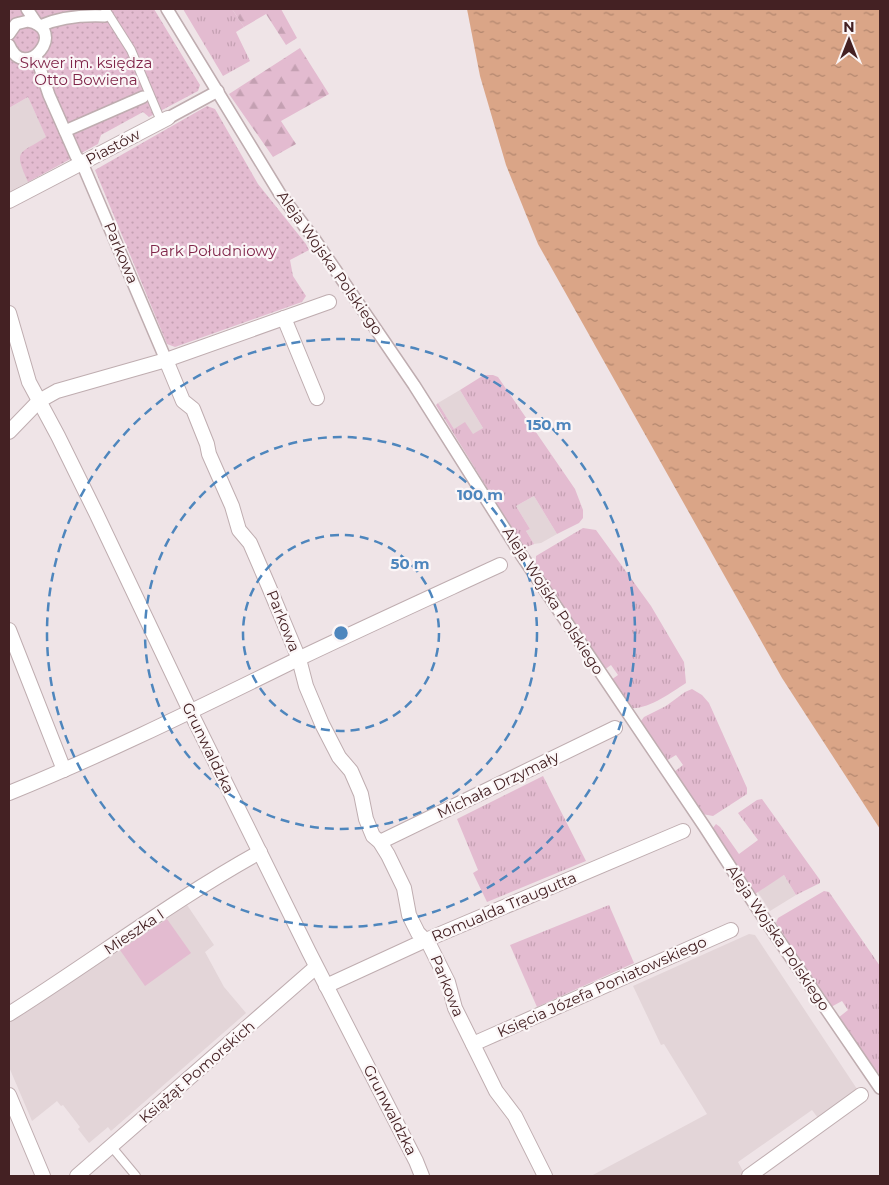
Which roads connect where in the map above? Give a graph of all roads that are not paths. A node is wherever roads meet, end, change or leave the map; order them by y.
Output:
1 (167, 9) edge
2 (105, 12) edge
3 (35, 16) edge
4 (9, 34) edge
5 (9, 48) edge
6 (36, 56) junction
7 (216, 89) junction
8 (143, 97) dead end
9 (164, 120) junction
10 (65, 131) junction
11 (82, 163) junction
12 (9, 201) edge
13 (329, 302) dead end
14 (9, 313) edge
15 (284, 318) junction
16 (166, 360) junction
17 (317, 398) dead end
18 (39, 401) junction
19 (9, 432) edge
20 (500, 565) dead end
21 (9, 630) edge
22 (298, 659) junction
23 (191, 712) junction
24 (616, 728) dead end
25 (64, 770) junction
26 (9, 793) edge
27 (684, 832) dead end
28 (380, 842) junction
29 (260, 852) junction
30 (730, 930) dead end
31 (426, 940) junction
32 (316, 967) junction
33 (326, 986) junction
34 (9, 1014) edge
35 (473, 1044) junction
36 (880, 1088) edge
37 (9, 1095) edge
38 (861, 1095) dead end
39 (111, 1146) junction
40 (43, 1176) edge
41 (77, 1176) edge
42 (136, 1176) edge
43 (422, 1176) edge
44 (545, 1176) edge
45 (749, 1176) edge

1 - 7 street, Aleja Wojska Polskiego
2 - 3 street
2 - 9 lane
3 - 4 street
3 - 6 street
5 - 6 street
6 - 10 street, Parkowa
7 - 9 street, Piastów
7 - 36 street, Aleja Wojska Polskiego
8 - 10 street
9 - 11 street, Piastów
10 - 11 street, Parkowa
11 - 12 street, Piastów
11 - 16 street, Parkowa
13 - 15 street
14 - 18 street, Grunwaldzka
15 - 16 street
15 - 17 street
16 - 18 street
16 - 22 street, Parkowa
18 - 19 street
18 - 23 street, Grunwaldzka
20 - 22 street
21 - 25 street
22 - 23 street
22 - 28 street, Parkowa
23 - 25 street
23 - 29 street, Grunwaldzka
24 - 28 street, Michała Drzymały
25 - 26 street
27 - 31 street, Romualda Traugutta
28 - 31 street, Parkowa
29 - 32 street, Grunwaldzka
29 - 34 street, Mieszka I
30 - 35 street, Księcia Józefa Poniatowskiego
31 - 33 street, Romualda Traugutta
31 - 35 street, Parkowa
32 - 33 street, Grunwaldzka
32 - 39 street, Książąt Pomorskich
33 - 43 street, Grunwaldzka
35 - 44 street, Parkowa
37 - 40 street
38 - 45 street
39 - 41 street, Książąt Pomorskich
39 - 42 lane

